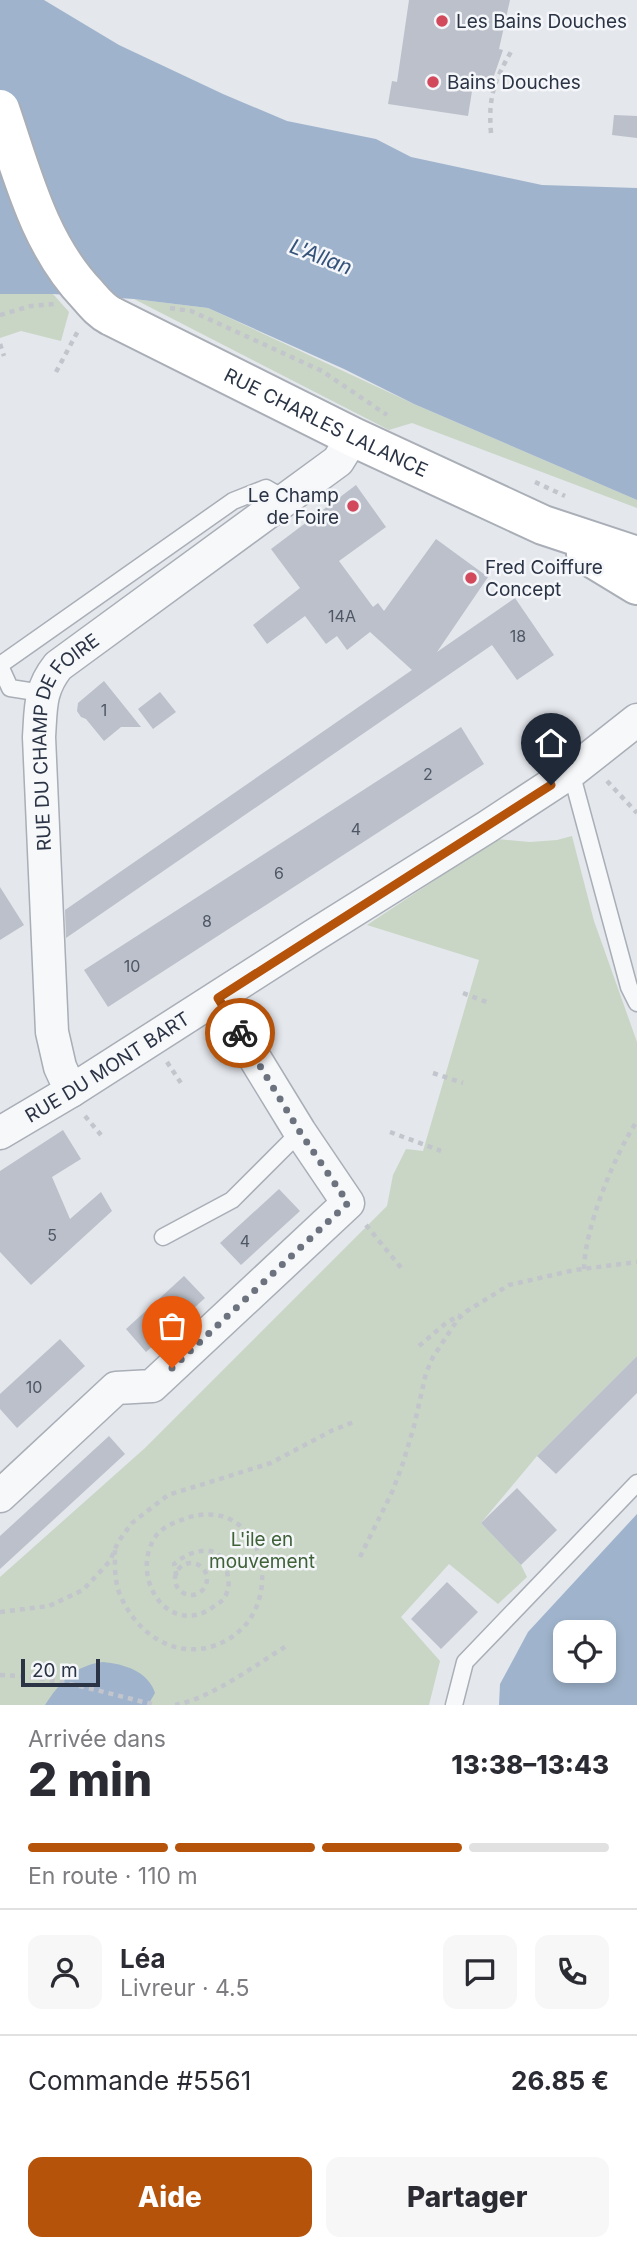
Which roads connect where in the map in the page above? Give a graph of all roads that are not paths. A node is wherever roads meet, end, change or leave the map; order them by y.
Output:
1 (0, 109) edge
2 (353, 437) junction
3 (286, 500) junction
4 (635, 580) edge
5 (0, 666) edge
6 (42, 693) junction
7 (636, 719) edge
8 (579, 766) junction
9 (218, 998) junction
10 (637, 1003) edge
11 (74, 1099) junction
12 (300, 1132) junction
13 (0, 1133) edge
14 (163, 1237) dead end
15 (637, 1483) edge
16 (0, 1496) edge
17 (454, 1705) edge

1 - 2 main road, RUE CHARLES LALANCE, bridge
2 - 3 street, RUE DU CHAMP DE FOIRE
2 - 4 main road, RUE CHARLES LALANCE
3 - 5 lane
3 - 6 street, RUE DU CHAMP DE FOIRE
5 - 6 lane
6 - 11 street, RUE DU CHAMP DE FOIRE
7 - 8 street, RUE DU MONT BART
8 - 9 street, RUE DU MONT BART
8 - 10 lane
9 - 11 street, RUE DU MONT BART
9 - 12 street
11 - 13 street, RUE DU MONT BART
12 - 14 lane
12 - 16 street
15 - 17 lane

